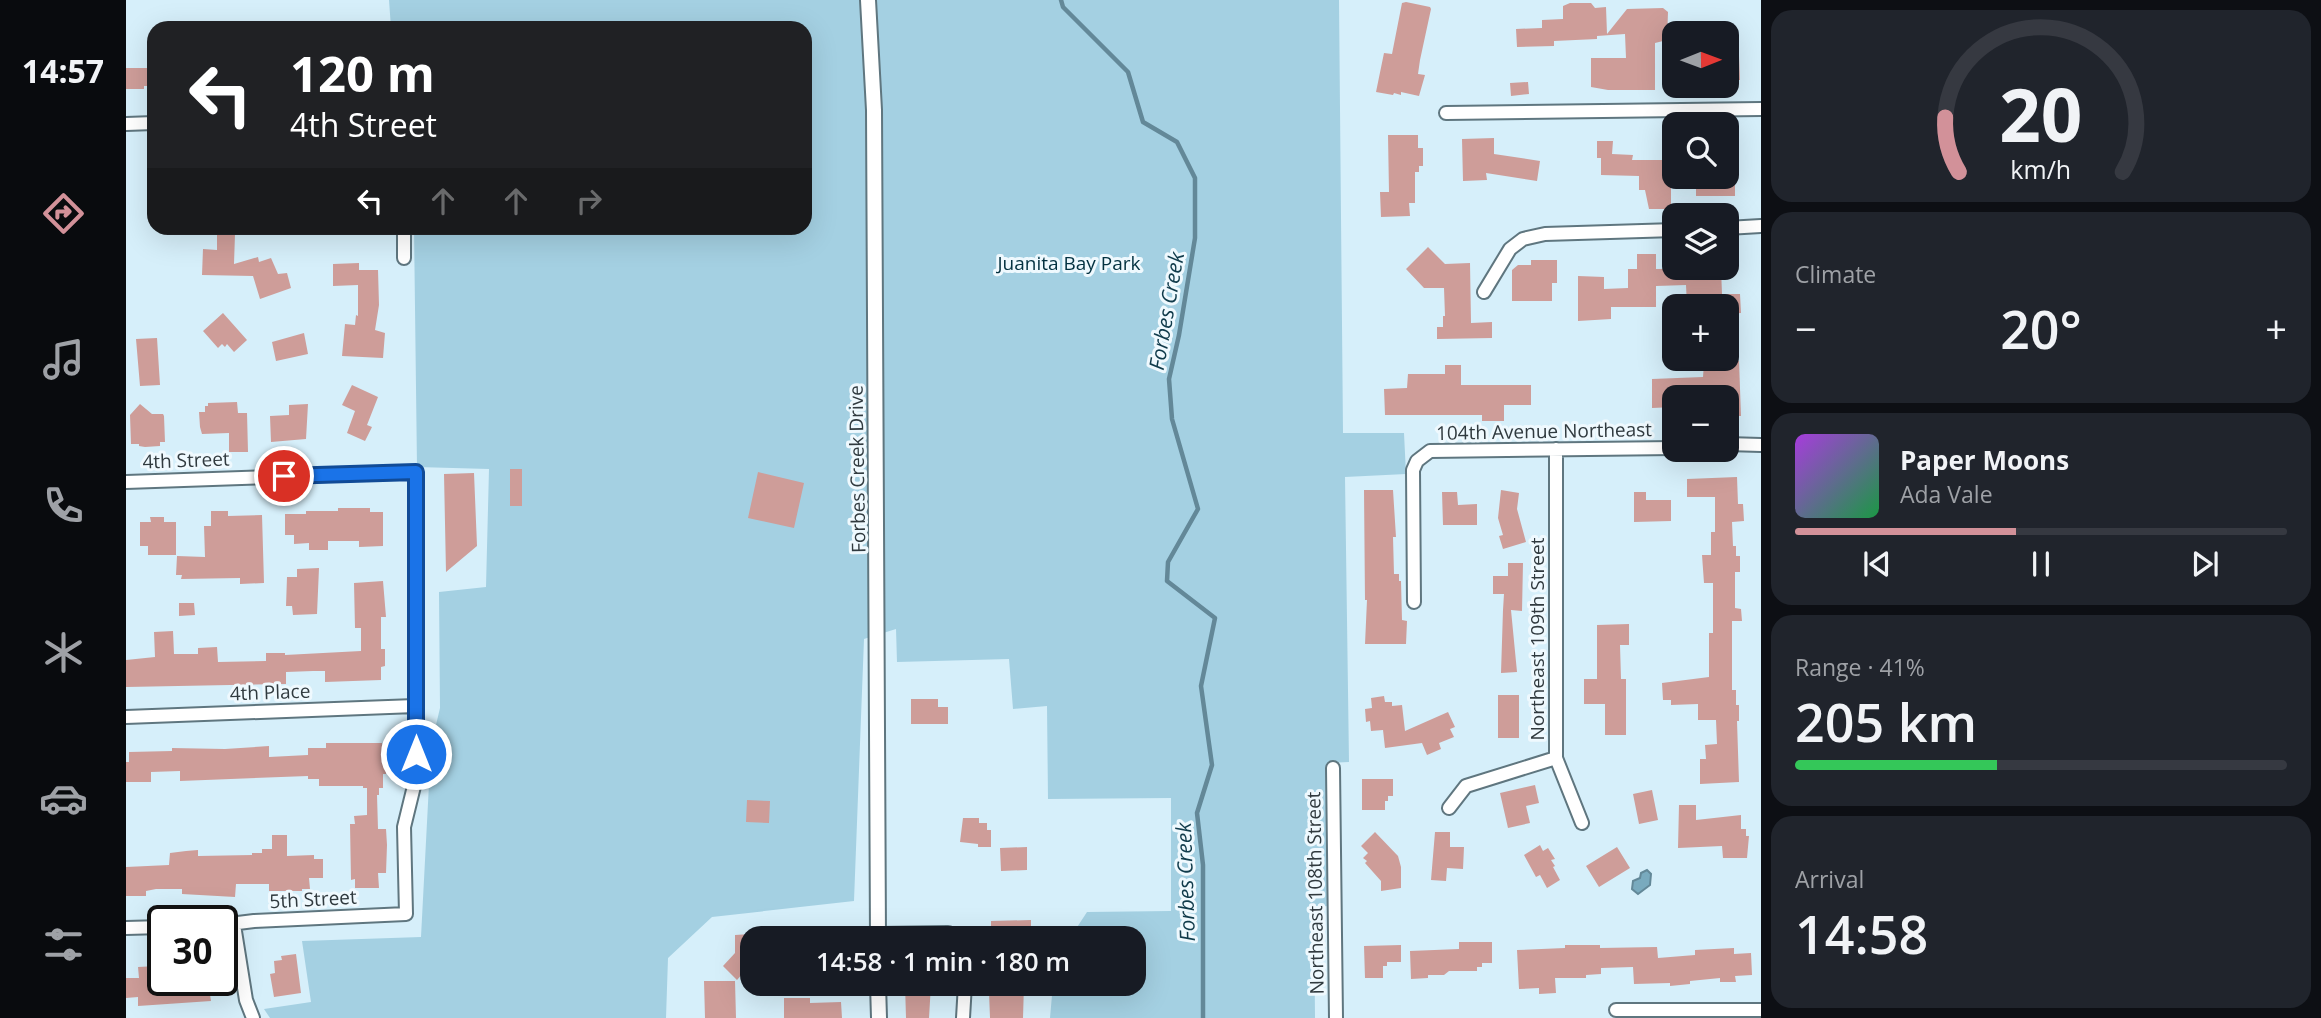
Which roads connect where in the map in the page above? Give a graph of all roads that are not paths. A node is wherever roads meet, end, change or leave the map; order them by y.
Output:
1 (868, 0) edge
2 (1761, 109) edge
3 (1446, 113) dead end
4 (147, 123) edge
5 (126, 124) edge
6 (1761, 226) edge
7 (1739, 227) edge
8 (1662, 230) edge
9 (404, 235) edge
10 (404, 258) dead end
11 (1484, 292) dead end
12 (1739, 444) edge
13 (1761, 444) edge
14 (1662, 448) edge
15 (1556, 449) junction
16 (126, 482) edge
17 (1413, 602) dead end
18 (415, 706) junction
19 (126, 717) edge
20 (1556, 758) junction
21 (1333, 768) dead end
22 (1449, 808) dead end
23 (1582, 822) dead end
24 (238, 923) edge
25 (878, 926) edge
26 (147, 927) edge
27 (126, 928) edge
28 (238, 967) edge
29 (878, 996) edge
30 (965, 996) edge
31 (1616, 1010) dead end
32 (1761, 1010) edge
33 (253, 1018) edge
34 (879, 1018) edge
35 (964, 1018) edge
36 (1336, 1018) edge

1 - 25 street, Forbes Creek Drive
2 - 3 street
4 - 5 street
6 - 7 street
8 - 11 street
9 - 10 street
12 - 13 street
14 - 15 street, 104th Avenue Northeast
15 - 17 street, 104th Avenue Northeast
15 - 20 street, Northeast 109th Street
16 - 18 street, 4th Street
18 - 19 street, 4th Place
18 - 24 street, 5th Street
20 - 22 street
20 - 23 street, Northeast 109th Street
21 - 36 street, Northeast 108th Street
26 - 27 street
28 - 33 street
29 - 34 street
30 - 35 street
31 - 32 street

